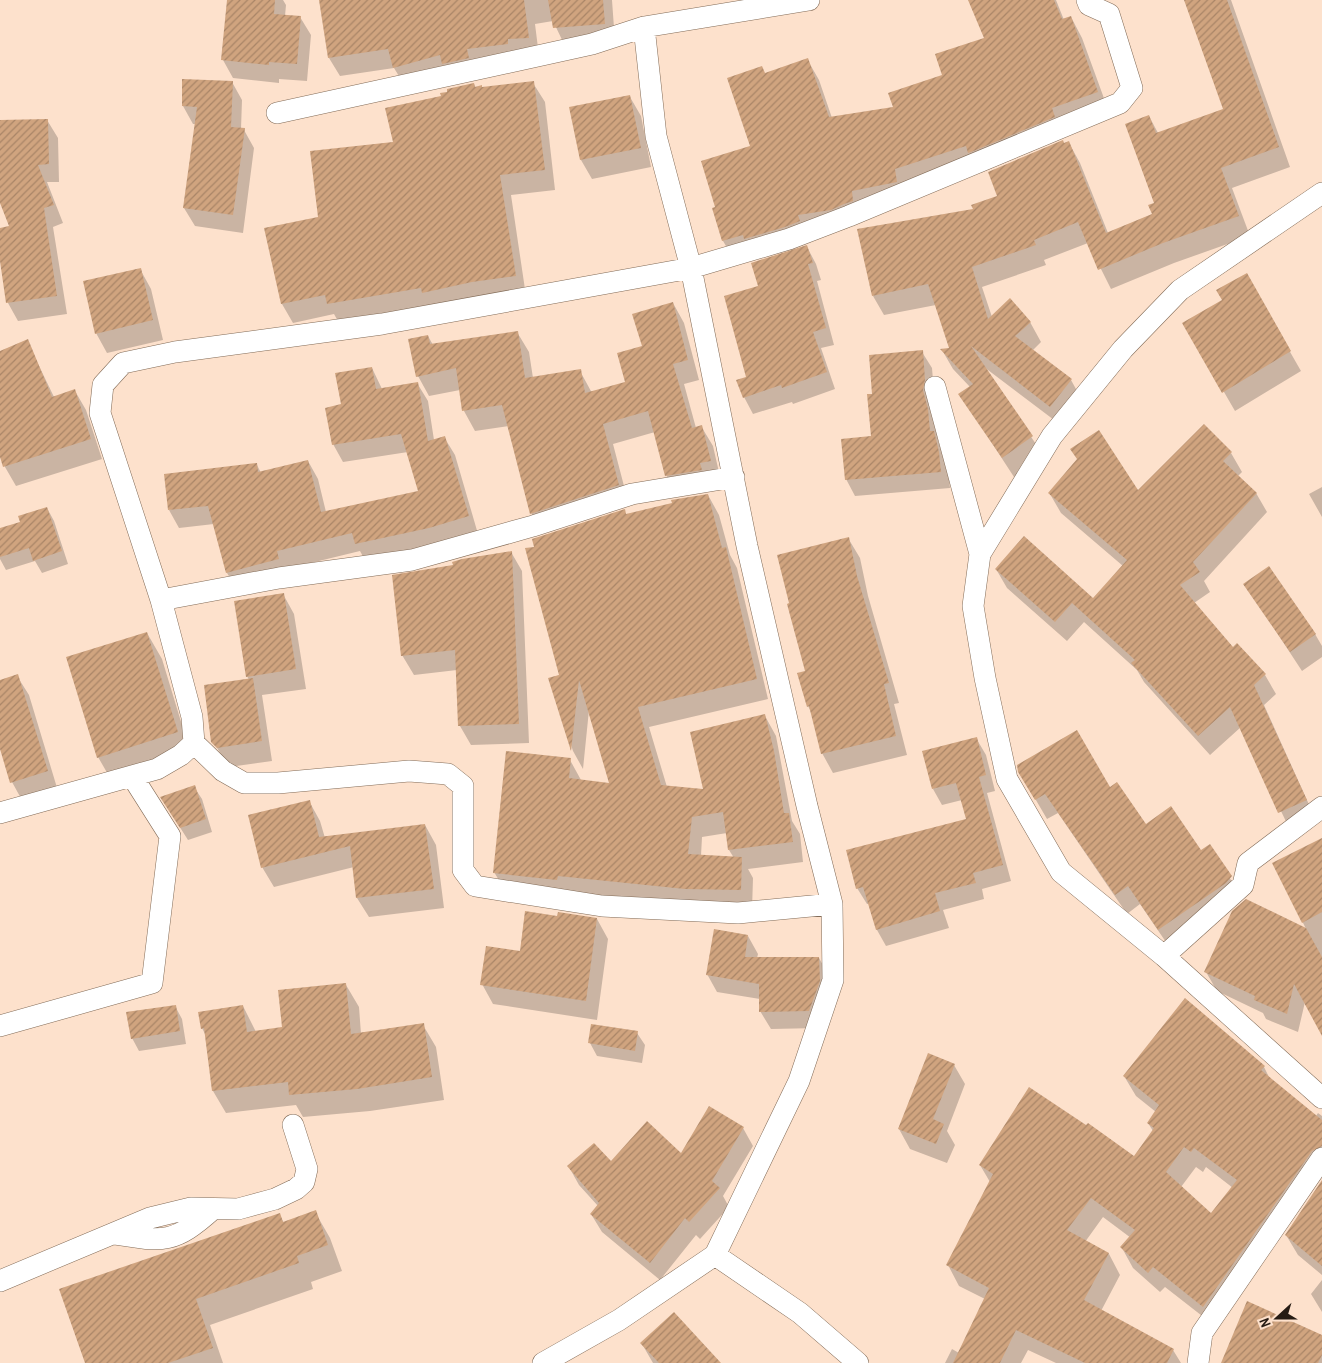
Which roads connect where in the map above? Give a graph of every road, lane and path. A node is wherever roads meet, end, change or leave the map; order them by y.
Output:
1 (809, 0) edge
2 (1087, 0) edge
3 (644, 27) junction
4 (277, 113) dead end
5 (1322, 193) edge
6 (691, 268) junction
7 (935, 387) dead end
8 (734, 477) junction
9 (980, 554) junction
10 (161, 600) junction
11 (194, 743) junction
12 (132, 776) junction
13 (1322, 807) edge
14 (0, 813) edge
15 (832, 904) junction
16 (1164, 956) junction
17 (0, 1026) edge
18 (1322, 1098) edge
19 (293, 1125) dead end
20 (1322, 1158) edge
21 (715, 1254) junction
22 (0, 1281) edge
23 (543, 1363) edge
24 (858, 1363) edge
25 (1198, 1363) edge

1 - 3 street
2 - 6 street
3 - 4 street
3 - 6 street
5 - 9 street
6 - 8 street
6 - 10 street
7 - 9 street
8 - 10 street
8 - 15 street
9 - 16 street
10 - 11 street
11 - 12 street
11 - 15 street
12 - 14 street
12 - 17 street
13 - 16 street
15 - 21 street
16 - 18 street
19 - 22 street
20 - 25 street
21 - 23 street
21 - 24 street

